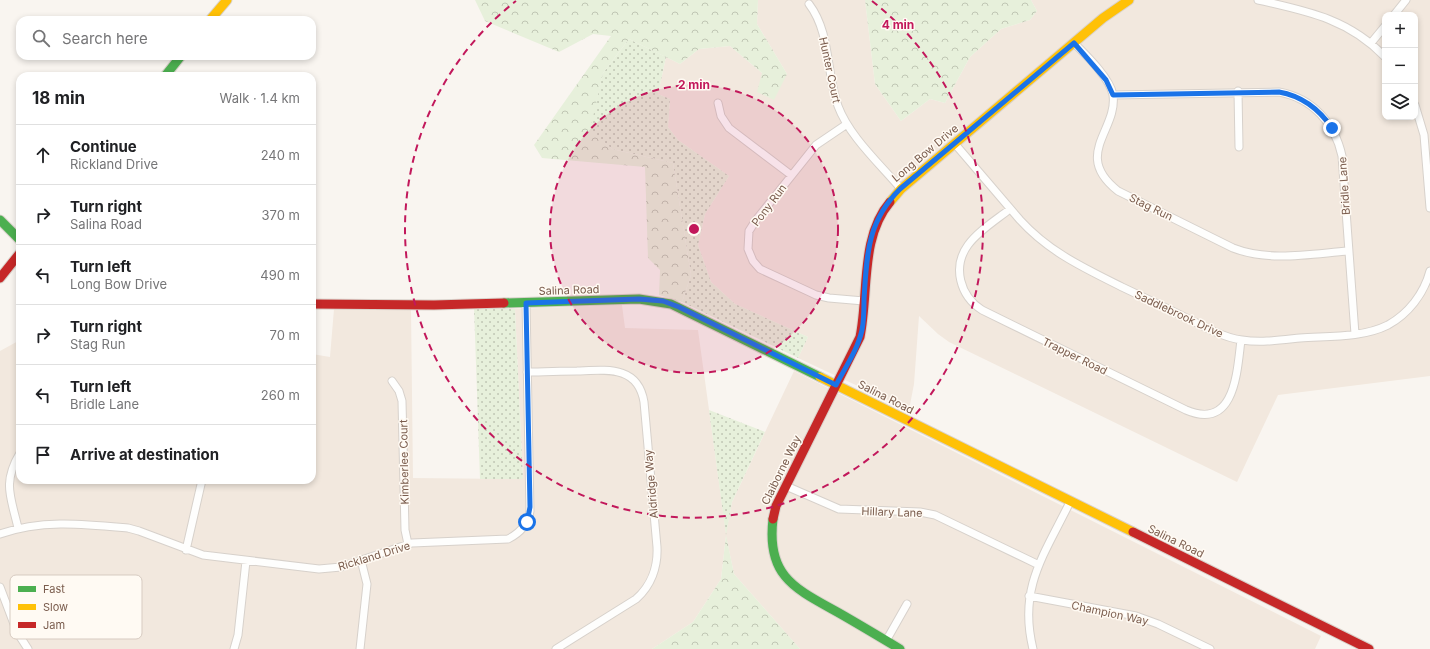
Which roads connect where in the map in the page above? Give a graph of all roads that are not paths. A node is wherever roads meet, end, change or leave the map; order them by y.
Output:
1 (227, 0) edge
2 (1129, 0) edge
3 (1258, 0) edge
4 (1406, 0) edge
5 (809, 4) dead end
6 (1396, 12) edge
7 (213, 16) edge
8 (1382, 30) edge
9 (1074, 43) junction
10 (1371, 43) junction
11 (1382, 54) edge
12 (178, 60) edge
13 (168, 72) edge
14 (1238, 91) junction
15 (1113, 95) junction
16 (718, 104) dead end
17 (1418, 114) edge
18 (846, 124) junction
19 (955, 144) junction
20 (1240, 147) dead end
21 (1429, 162) edge
22 (791, 175) junction
23 (900, 189) junction
24 (1430, 208) edge
25 (1010, 209) junction
26 (0, 220) edge
27 (16, 236) edge
28 (1348, 251) junction
29 (16, 258) edge
30 (1430, 271) edge
31 (0, 278) edge
32 (864, 300) junction
33 (526, 303) junction
34 (316, 304) edge
35 (1355, 334) junction
36 (1241, 340) junction
37 (527, 372) junction
38 (392, 381) dead end
39 (836, 385) junction
40 (16, 461) edge
41 (201, 484) edge
42 (786, 486) junction
43 (1070, 502) junction
44 (18, 528) junction
45 (0, 534) edge
46 (408, 544) junction
47 (186, 550) junction
48 (361, 560) junction
49 (246, 561) junction
50 (1039, 565) junction
51 (0, 587) edge
52 (1029, 596) junction
53 (907, 604) dead end
54 (10, 613) edge
55 (22, 639) edge
56 (886, 641) junction
57 (28, 649) edge
58 (234, 649) edge
59 (360, 649) edge
60 (556, 649) edge
61 (900, 649) edge
62 (1033, 649) edge
63 (1210, 649) edge
64 (1369, 649) edge

1 - 7 street
2 - 9 street, Long Bow Drive
3 - 10 street
4 - 6 street
5 - 18 street, Hunter Court
8 - 10 street
9 - 15 street
9 - 19 street, Long Bow Drive
10 - 11 street
12 - 13 street
14 - 15 street, Bridle Lane
14 - 20 street
14 - 28 street, Bridle Lane
15 - 28 street, Stag Run
16 - 22 street
17 - 21 street
18 - 22 street, Pony Run
18 - 23 street, Hunter Court
19 - 23 street, Long Bow Drive
19 - 25 street, Saddlebrook Drive
21 - 24 street
22 - 32 street, Pony Run
23 - 32 street, Long Bow Drive
25 - 36 street, Saddlebrook Drive
25 - 36 street, Trapper Road
26 - 27 street
28 - 35 street, Bridle Lane
29 - 31 street
30 - 35 street, Saddlebrook Drive
32 - 39 street, Long Bow Drive
33 - 34 street, Salina Road
33 - 37 street, Rickland Drive
33 - 39 street, Salina Road
35 - 36 street, Saddlebrook Drive
37 - 46 street, Rickland Drive
37 - 60 street, Aldridge Way
38 - 46 street, Kimberlee Court
39 - 42 street, Claiborne Way
39 - 43 street, Salina Road
40 - 44 street
41 - 47 street
42 - 50 street, Hillary Lane
42 - 56 street, Claiborne Way
43 - 50 street
43 - 64 street, Salina Road
44 - 45 street, Rickland Drive
44 - 47 street, Rickland Drive
46 - 48 street, Rickland Drive
47 - 49 street, Rickland Drive
48 - 49 street, Rickland Drive
48 - 59 street
49 - 58 street
50 - 52 street
51 - 54 street
52 - 62 street
52 - 63 street, Champion Way
53 - 56 street
55 - 57 street
56 - 61 street, Claiborne Way

